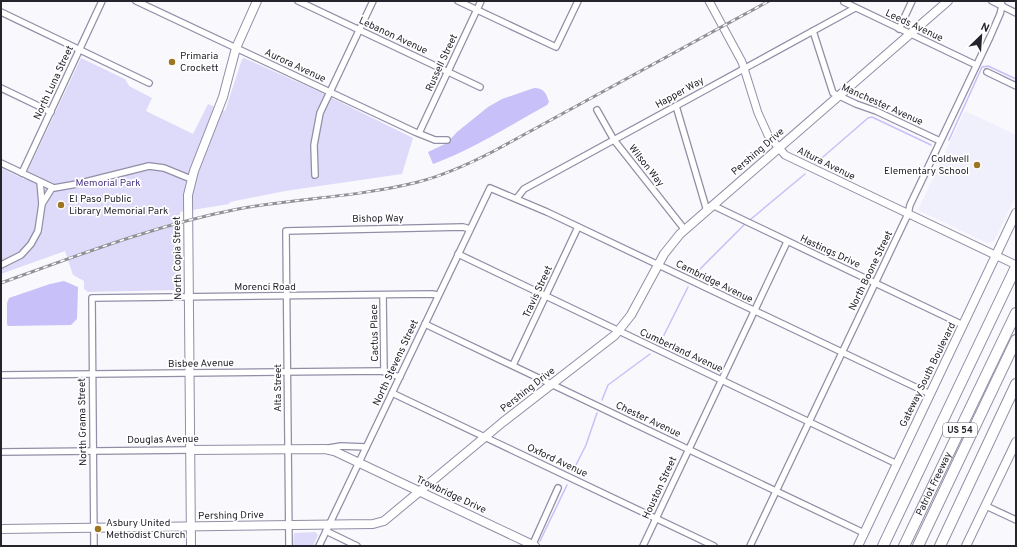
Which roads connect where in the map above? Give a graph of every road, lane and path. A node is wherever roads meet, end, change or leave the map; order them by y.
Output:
1 (102, 1) edge
2 (136, 1) edge
3 (257, 1) edge
4 (298, 1) edge
5 (373, 1) edge
6 (458, 1) edge
7 (482, 1) edge
8 (578, 1) edge
9 (709, 1) edge
10 (912, 1) edge
11 (948, 1) edge
12 (992, 1) edge
13 (844, 2) dead end
14 (1001, 4) edge
15 (856, 8) junction
16 (477, 10) junction
17 (1, 12) edge
18 (1016, 13) edge
19 (899, 29) junction
20 (359, 30) junction
21 (813, 31) junction
22 (910, 34) junction
23 (236, 48) junction
24 (80, 49) junction
25 (976, 65) junction
26 (744, 69) junction
27 (448, 72) junction
28 (987, 72) dead end
29 (149, 82) dead end
30 (1016, 86) edge
31 (480, 87) dead end
32 (1, 88) edge
33 (330, 92) junction
34 (838, 96) junction
35 (676, 106) junction
36 (597, 110) dead end
37 (51, 112) junction
38 (419, 133) junction
39 (447, 140) dead end
40 (614, 140) junction
41 (940, 141) junction
42 (778, 148) junction
43 (1, 163) edge
44 (22, 173) junction
45 (315, 175) dead end
46 (191, 179) junction
47 (40, 182) junction
48 (52, 188) junction
49 (490, 188) joint
50 (516, 198) junction
51 (42, 204) junction
52 (710, 208) junction
53 (1016, 213) edge
54 (908, 214) junction
55 (578, 227) junction
56 (470, 229) junction
57 (685, 230) junction
58 (286, 231) joint
59 (787, 242) junction
60 (458, 254) junction
61 (999, 257) junction
62 (1, 265) edge
63 (657, 265) junction
64 (1016, 266) edge
65 (875, 283) junction
66 (383, 295) junction
67 (438, 295) junction
68 (189, 296) junction
69 (286, 296) junction
70 (546, 296) junction
71 (92, 298) joint
72 (754, 311) junction
73 (1016, 313) edge
74 (425, 324) junction
75 (963, 325) junction
76 (619, 331) junction
77 (1016, 340) edge
78 (842, 353) junction
79 (513, 365) junction
80 (384, 371) junction
81 (287, 372) junction
82 (190, 373) junction
83 (91, 374) junction
84 (1, 375) edge
85 (400, 377) junction
86 (722, 380) junction
87 (552, 384) junction
88 (1016, 384) edge
89 (392, 393) junction
90 (930, 394) junction
91 (809, 422) junction
92 (485, 437) junction
93 (1016, 442) edge
94 (366, 447) junction
95 (287, 449) junction
96 (325, 449) junction
97 (689, 449) junction
98 (190, 450) junction
99 (93, 451) junction
100 (1, 452) edge
101 (359, 462) junction
102 (897, 464) junction
103 (558, 488) dead end
104 (776, 491) junction
105 (421, 492) junction
106 (986, 506) junction
107 (656, 518) junction
108 (898, 518) junction
109 (1016, 520) edge
110 (289, 525) junction
111 (191, 526) junction
112 (94, 528) junction
113 (328, 528) junction
114 (1, 529) edge
115 (947, 532) junction
116 (864, 533) junction
117 (94, 546) edge
118 (192, 546) edge
119 (289, 546) edge
120 (319, 546) edge
121 (357, 546) edge
122 (533, 546) edge
123 (642, 546) edge
124 (714, 546) edge
125 (750, 546) edge
126 (858, 546) edge
127 (883, 546) edge
128 (888, 546) edge
129 (904, 546) edge
130 (918, 546) edge
131 (935, 546) edge
132 (940, 546) edge
133 (966, 546) edge

1 - 24 street, North Luna Street
2 - 23 street, Aurora Avenue
3 - 23 main road, North Copia Street
4 - 20 street, Lebanon Avenue
5 - 20 street
6 - 16 street
7 - 16 street, Russell Street
8 - 16 street
9 - 26 street, Altura Avenue
10 - 19 street
11 - 22 main road, Pershing Drive
12 - 14 street
13 - 15 street, Leeds Avenue
14 - 18 street
14 - 25 street, North Boone Street
15 - 19 street, Leeds Avenue
15 - 21 street, Happer Way
16 - 27 street, Russell Street
17 - 24 street
19 - 22 street, Leeds Avenue
20 - 27 street, Lebanon Avenue
20 - 33 street
21 - 26 street, Happer Way
21 - 34 street, Manchester Avenue
22 - 25 street, Leeds Avenue
22 - 34 main road, Pershing Drive
23 - 33 street, Aurora Avenue
23 - 46 main road, North Copia Street
24 - 29 street
24 - 37 street, North Luna Street
25 - 41 street, North Boone Street
26 - 35 street, Happer Way
26 - 42 street, Altura Avenue
27 - 31 street, Lebanon Avenue
27 - 38 street, Russell Street
28 - 30 street
32 - 37 street
33 - 38 street, Aurora Avenue
33 - 45 street
34 - 41 street, Manchester Avenue
34 - 42 main road, Pershing Drive
35 - 40 street, Happer Way
35 - 52 street
36 - 40 street, Wilson Way
37 - 44 street, North Luna Street
38 - 39 street, Aurora Avenue
40 - 50 street, Happer Way
40 - 57 street, Wilson Way
41 - 54 street, North Boone Street
42 - 52 main road, Pershing Drive
42 - 54 street, Altura Avenue
43 - 44 street
44 - 47 street
46 - 48 street
46 - 68 main road, North Copia Street
47 - 48 street
47 - 51 street
48 - 51 street
49 - 50 street, Cambridge Avenue
49 - 56 street, North Stevens Street
50 - 55 street, Cambridge Avenue
51 - 62 street
52 - 57 main road, Pershing Drive
52 - 59 street, Hastings Drive
53 - 61 main road, Gateway South Boulevard
54 - 61 street, Altura Avenue
54 - 65 street, North Boone Street
55 - 63 street, Cambridge Avenue
55 - 70 street, Travis Street
56 - 58 street, Bishop Way
56 - 60 street, North Stevens Street
57 - 63 main road, Pershing Drive
58 - 69 street, Alta Street
59 - 65 street, Hastings Drive
59 - 72 street, Houston Street
60 - 67 street, North Stevens Street
60 - 70 street, Cumberland Avenue
61 - 64 street, Altura Avenue
61 - 75 main road, Gateway South Boulevard
63 - 72 street, Cambridge Avenue
63 - 76 main road, Pershing Drive
64 - 108 highway
65 - 75 street, Hastings Drive
65 - 78 street, North Boone Street
66 - 67 street, Morenci Road
66 - 69 street, Morenci Road
66 - 80 street, Cactus Place
67 - 74 street, North Stevens Street
68 - 69 street, Morenci Road
68 - 71 street, Morenci Road
68 - 82 main road, North Copia Street
69 - 81 street, Alta Street
70 - 76 street, Cumberland Avenue
70 - 79 street, Travis Street
71 - 83 street, North Grama Street
72 - 78 street, Cambridge Avenue
72 - 86 street, Houston Street
73 - 129 highway, Patriot Freeway / US 54
74 - 79 street, Chester Avenue
74 - 85 street, North Stevens Street
75 - 90 main road, Gateway South Boulevard
76 - 86 street, Cumberland Avenue
76 - 87 main road, Pershing Drive
77 - 130 highway, Patriot Freeway / US 54
78 - 90 street, Cambridge Avenue
78 - 91 street, North Boone Street
79 - 87 street, Chester Avenue
80 - 81 street, Bisbee Avenue
80 - 85 street, Bisbee Avenue
81 - 82 street, Bisbee Avenue
81 - 95 street, Alta Street
82 - 83 street, Bisbee Avenue
82 - 98 main road, North Copia Street
83 - 84 street, Bisbee Avenue
83 - 99 street, North Grama Street
85 - 89 street, North Stevens Street
86 - 91 street, Cumberland Avenue
86 - 97 street, Houston Street
87 - 92 main road, Pershing Drive
87 - 97 street, Chester Avenue
88 - 115 highway
89 - 92 street, Oxford Avenue
89 - 94 street, North Stevens Street
90 - 102 main road, Gateway South Boulevard
91 - 102 street, Cumberland Avenue
91 - 104 street, North Boone Street
92 - 105 main road, Pershing Drive
92 - 107 street, Oxford Avenue
93 - 106 main road
94 - 96 street, Douglas Avenue
94 - 101 street, North Stevens Street
95 - 96 main road, Douglas Avenue
95 - 98 main road, Douglas Avenue
95 - 110 street, Alta Street
96 - 101 main road, Douglas Avenue
97 - 104 street, Chester Avenue
97 - 107 street, Houston Street
98 - 99 street, Douglas Avenue
98 - 111 main road, North Copia Street
99 - 100 street, Douglas Avenue
99 - 112 street, North Grama Street
101 - 105 main road, Trowbridge Drive
101 - 113 street, North Stevens Street
102 - 116 main road, Gateway South Boulevard
103 - 122 street
104 - 116 street, Chester Avenue
104 - 125 street, North Boone Street
105 - 113 main road, Pershing Drive
105 - 122 main road, Trowbridge Drive
106 - 109 street
106 - 133 main road
107 - 123 street, Houston Street
107 - 124 street, Oxford Avenue
108 - 127 highway
108 - 128 highway
110 - 111 main road, Pershing Drive
110 - 113 main road, Pershing Drive
110 - 119 street, Alta Street
111 - 112 main road, Pershing Drive
111 - 118 main road, North Copia Street
112 - 114 main road, Pershing Drive
112 - 117 street, North Grama Street
113 - 120 street, North Stevens Street
113 - 121 street
115 - 131 highway
115 - 132 highway
116 - 126 main road, Gateway South Boulevard

